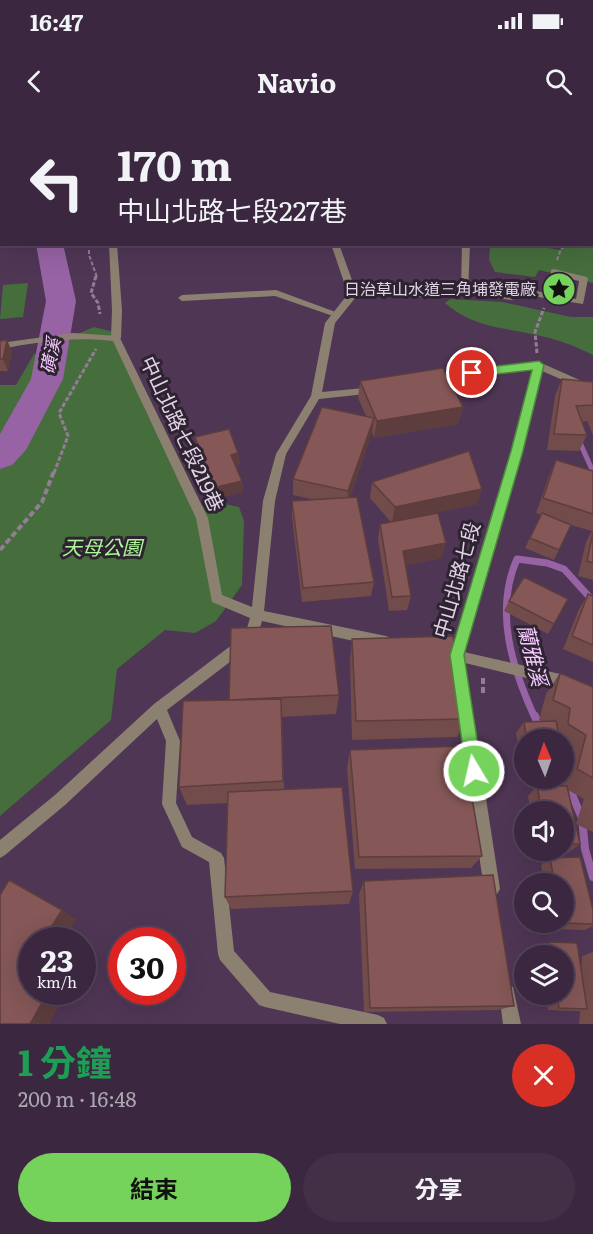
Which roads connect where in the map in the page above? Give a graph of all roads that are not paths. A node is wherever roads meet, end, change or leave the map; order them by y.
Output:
1 (113, 246) edge
2 (336, 246) edge
3 (466, 246) edge
4 (554, 272) road end
5 (465, 291) junction
6 (353, 294) junction
7 (182, 298) dead end
8 (336, 314) junction
9 (104, 337) junction
10 (0, 346) edge
11 (539, 365) junction
12 (426, 381) edge
13 (381, 389) edge
14 (593, 390) edge
15 (316, 396) junction
16 (257, 615) junction
17 (401, 645) edge
18 (423, 649) edge
19 (457, 655) junction
20 (593, 694) edge
21 (159, 708) junction
22 (0, 850) edge
23 (495, 909) edge
24 (505, 978) edge
25 (378, 1024) edge
26 (512, 1024) edge

1 - 9 street
2 - 6 street
3 - 5 street
4 - 5 street
5 - 6 street
6 - 8 street
7 - 8 street
8 - 15 street
9 - 10 street
9 - 16 street, 中山北路七段219巷
11 - 12 street
11 - 14 street
11 - 19 street, 中山北路七段
13 - 15 street
15 - 16 street
16 - 17 street, 中山北路七段219巷
16 - 21 street
18 - 19 street
19 - 20 street
19 - 23 street, 中山北路七段
21 - 22 street
21 - 25 street
24 - 26 street

